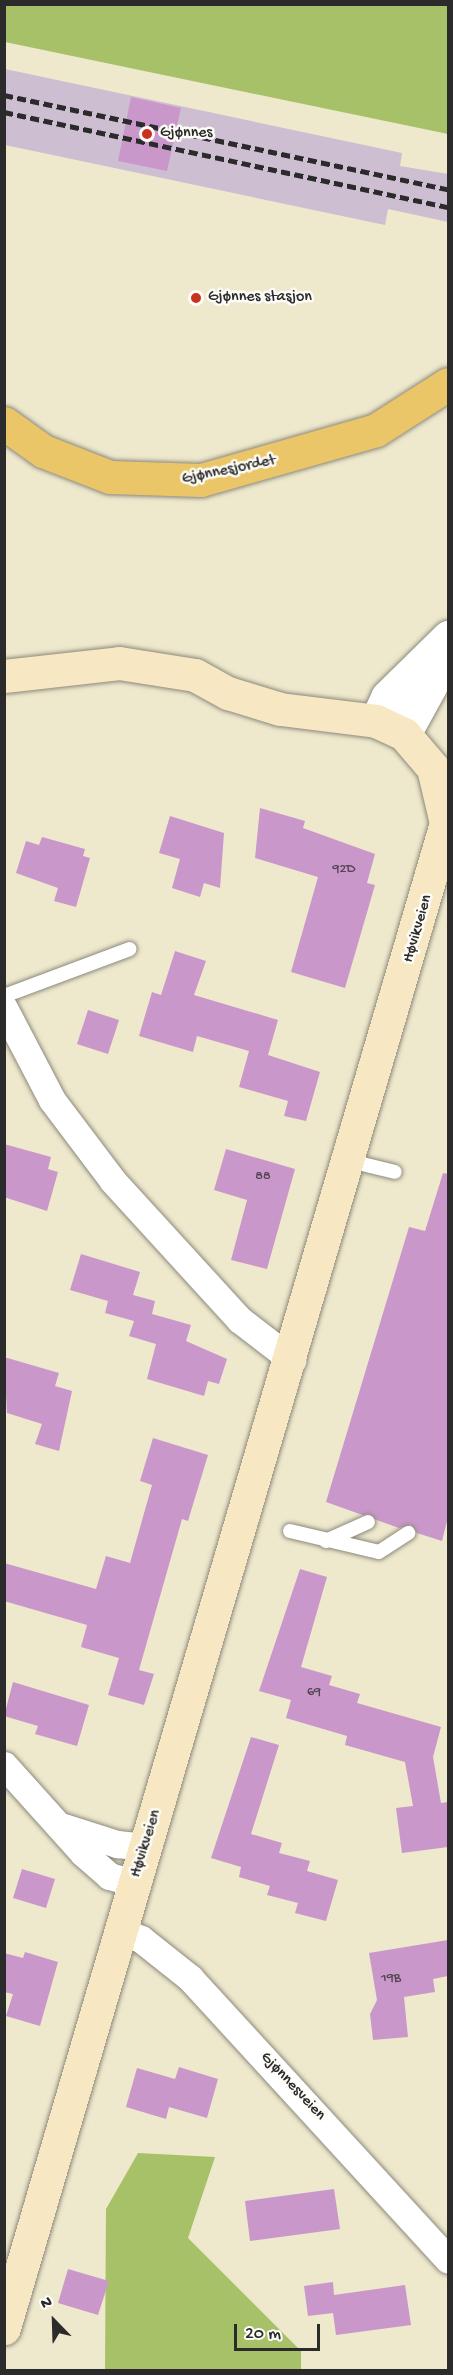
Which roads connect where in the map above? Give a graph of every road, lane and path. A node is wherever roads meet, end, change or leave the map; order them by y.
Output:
1 (448, 384) edge
2 (4, 423) edge
3 (448, 637) edge
4 (448, 654) edge
5 (4, 676) edge
6 (390, 728) junction
7 (130, 949) dead end
8 (4, 996) edge
9 (4, 1008) edge
10 (350, 1161) junction
11 (395, 1172) dead end
12 (292, 1360) junction
13 (368, 1522) dead end
14 (290, 1531) dead end
15 (408, 1533) dead end
16 (326, 1541) junction
17 (4, 1765) edge
18 (64, 1827) junction
19 (146, 1847) junction
20 (135, 1883) junction
21 (122, 1931) junction
22 (448, 2259) edge
23 (4, 2328) edge

1 - 2 main road, Gjønnesjordet
3 - 6 street
4 - 6 street
5 - 6 main road
6 - 10 main road, Høvikveien
7 - 8 lane
9 - 12 street
10 - 11 lane
10 - 12 main road, Høvikveien
12 - 19 main road, Høvikveien
13 - 16 lane
14 - 16 lane
15 - 16 lane
17 - 18 street
18 - 19 street
18 - 20 street
19 - 20 main road, Høvikveien
20 - 21 main road, Høvikveien
21 - 22 street, Gjønnesveien
21 - 23 main road, Høvikveien

